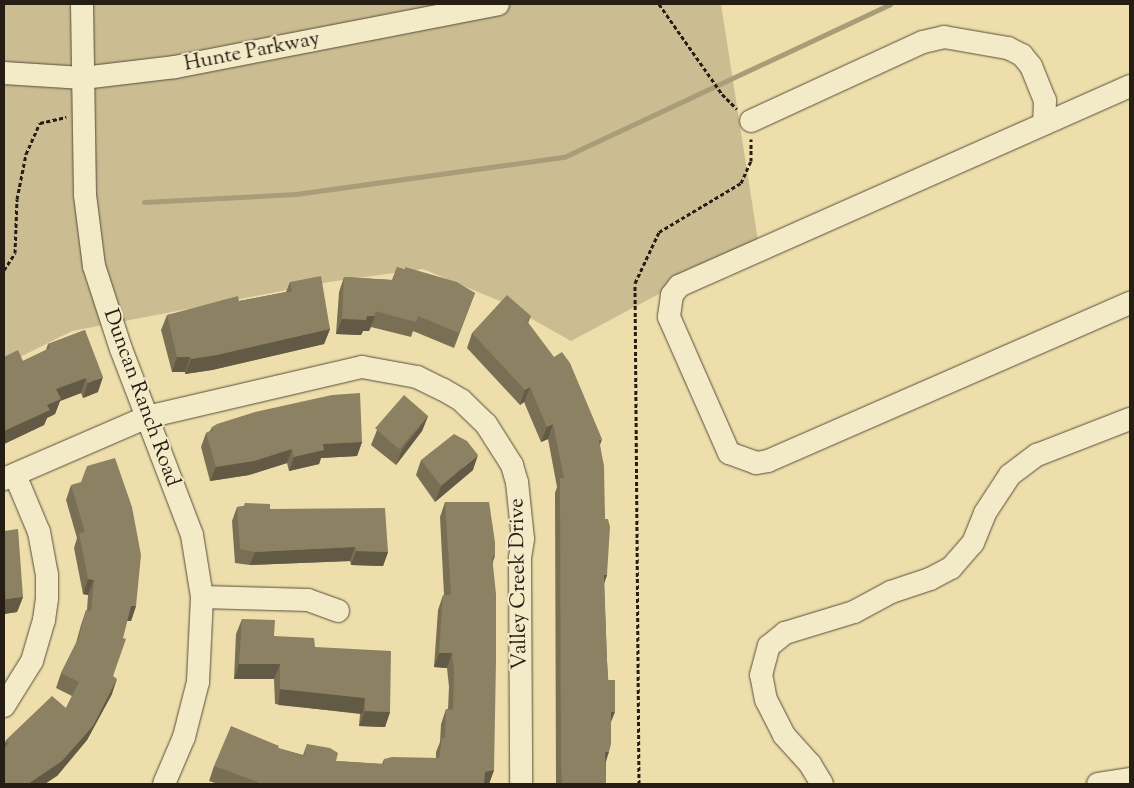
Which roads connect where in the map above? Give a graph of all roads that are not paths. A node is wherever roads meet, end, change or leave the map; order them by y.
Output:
1 (82, 4) edge
2 (498, 4) edge
3 (4, 73) edge
4 (83, 78) junction
5 (1130, 86) edge
6 (751, 121) road end
7 (1044, 124) junction
8 (1130, 303) edge
9 (147, 417) junction
10 (1130, 419) edge
11 (9, 477) edge
12 (202, 597) junction
13 (338, 611) dead end
14 (4, 706) edge
15 (1130, 779) edge
16 (164, 784) edge
17 (521, 784) edge
18 (822, 784) edge
19 (1098, 784) edge

1 - 4 street, Duncan Ranch Road
2 - 4 street, Hunte Parkway
3 - 4 street, Hunte Parkway
4 - 9 street, Duncan Ranch Road
5 - 7 street
6 - 7 street
7 - 8 street
9 - 11 street, Valley Creek Drive
9 - 12 street, Duncan Ranch Road
9 - 17 street, Valley Creek Drive
10 - 18 street
11 - 14 street
12 - 13 street
12 - 16 street, Duncan Ranch Road
15 - 19 street

